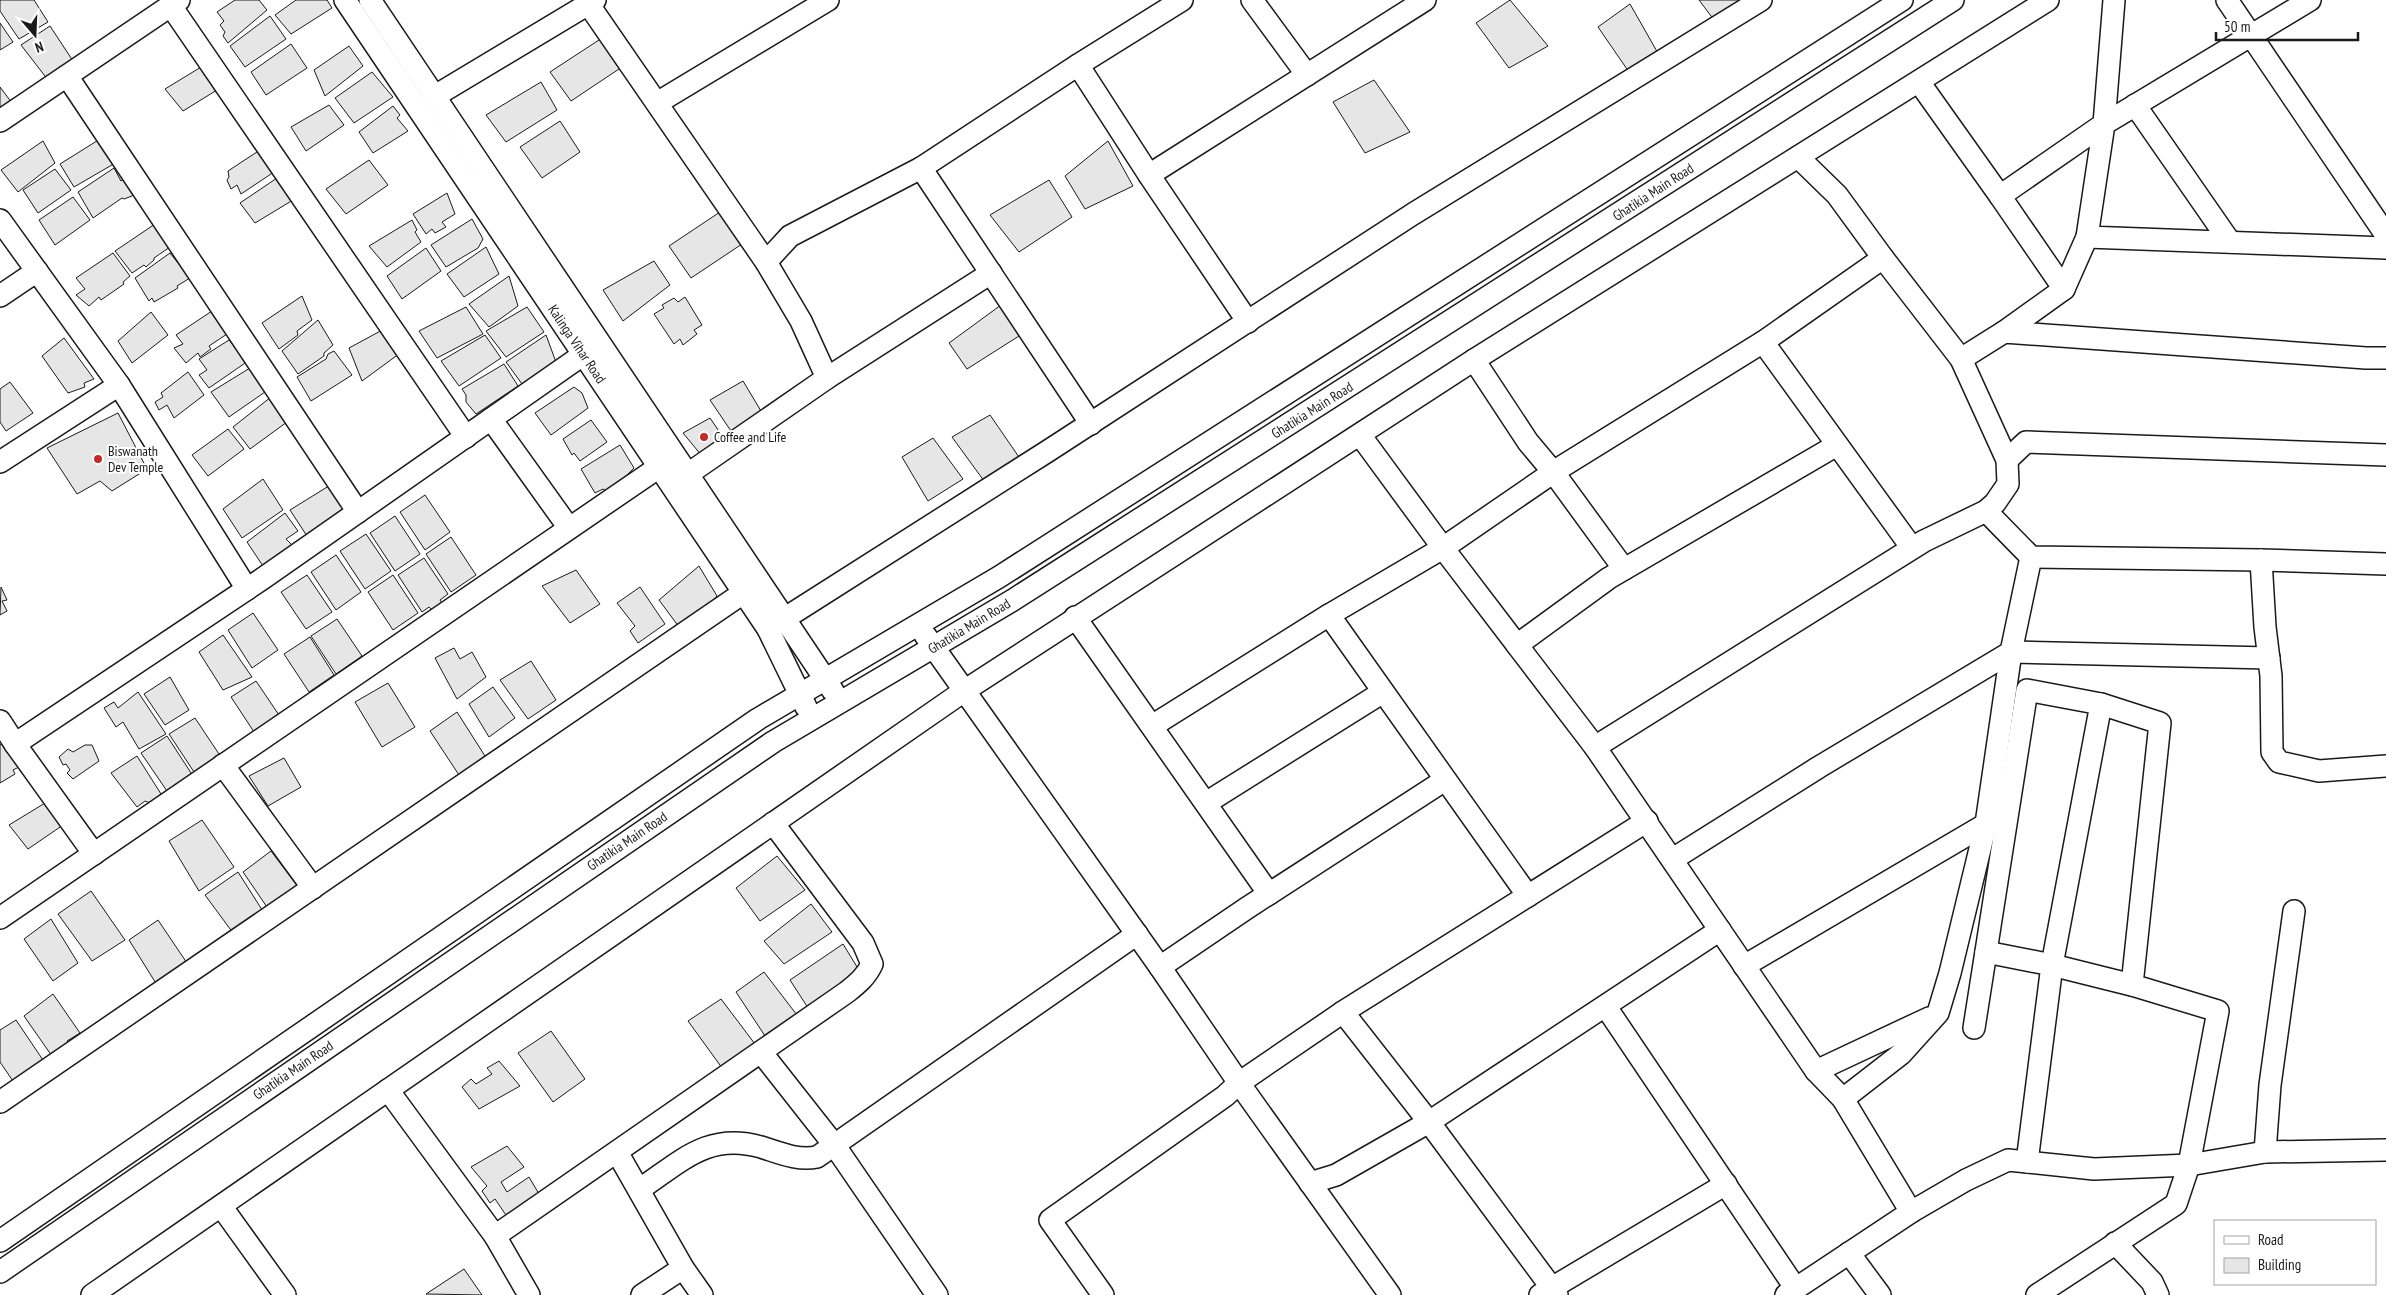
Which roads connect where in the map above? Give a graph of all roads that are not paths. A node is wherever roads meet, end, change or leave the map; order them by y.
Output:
1 (345, 0) edge
2 (370, 0) edge
3 (1182, 0) edge
4 (1252, 0) edge
5 (1425, 0) edge
6 (1902, 0) edge
7 (1953, 0) edge
8 (2048, 0) edge
9 (2114, 0) edge
10 (2227, 0) edge
11 (2310, 0) edge
12 (1759, 1) edge
13 (592, 2) edge
14 (175, 3) edge
15 (817, 3) edge
16 (2252, 35) junction
17 (1078, 65) junction
18 (1308, 74) junction
19 (66, 76) junction
20 (1919, 82) junction
21 (435, 96) junction
22 (657, 103) junction
23 (2135, 105) junction
24 (0, 121) edge
25 (2104, 124) junction
26 (1798, 157) junction
27 (921, 168) junction
28 (1149, 175) junction
29 (2000, 196) junction
30 (0, 220) edge
31 (2386, 235) edge
32 (2087, 237) junction
33 (2230, 242) junction
34 (2386, 248) edge
35 (1883, 258) junction
36 (766, 262) junction
37 (37, 271) junction
38 (991, 273) junction
39 (2064, 289) junction
40 (0, 296) edge
41 (1248, 322) junction
42 (2004, 332) junction
43 (1763, 342) junction
44 (584, 354) junction
45 (2386, 358) edge
46 (1962, 359) junction
47 (1474, 360) junction
48 (827, 378) junction
49 (119, 385) junction
50 (491, 419) junction
51 (1091, 424) junction
52 (1360, 435) junction
53 (466, 437) junction
54 (1837, 445) junction
55 (2386, 454) edge
56 (2007, 460) junction
57 (0, 462) edge
58 (659, 467) junction
59 (1554, 473) junction
60 (688, 474) junction
61 (1986, 511) junction
62 (358, 512) junction
63 (569, 528) junction
64 (1443, 548) junction
65 (1912, 548) junction
66 (2031, 557) junction
67 (2261, 560) junction
68 (2386, 564) edge
69 (1624, 569) junction
70 (247, 589) junction
71 (743, 593) junction
72 (1329, 615) junction
73 (1075, 617) junction
74 (777, 624) junction
75 (918, 624) junction
76 (1517, 645) junction
77 (934, 647) junction
78 (2011, 652) junction
79 (2269, 658) junction
80 (825, 679) junction
81 (964, 691) junction
82 (1383, 692) junction
83 (798, 694) junction
84 (840, 702) junction
85 (2101, 704) junction
86 (813, 718) junction
87 (0, 721) edge
88 (1152, 726) junction
89 (15, 744) junction
90 (1596, 747) junction
91 (223, 765) junction
92 (2386, 766) edge
93 (1445, 780) junction
94 (1206, 803) junction
95 (1647, 821) junction
96 (772, 823) junction
97 (1986, 824) junction
98 (94, 854) junction
99 (1673, 859) junction
100 (314, 888) junction
101 (1268, 894) junction
102 (1528, 896) junction
103 (2294, 911) dead end
104 (0, 918) edge
105 (1720, 930) junction
106 (1137, 934) junction
107 (1986, 952) junction
108 (2052, 965) junction
109 (1744, 966) junction
110 (1160, 967) junction
111 (2132, 985) junction
112 (1606, 1007) junction
113 (1343, 1012) junction
114 (1938, 1013) junction
115 (1974, 1028) dead end
116 (761, 1052) junction
117 (1816, 1071) junction
118 (1239, 1083) junction
119 (388, 1090) junction
120 (1843, 1099) junction
121 (0, 1102) edge
122 (1429, 1122) junction
123 (835, 1146) junction
124 (2386, 1150) edge
125 (617, 1152) junction
126 (2265, 1152) junction
127 (2027, 1162) junction
128 (2189, 1165) junction
129 (1310, 1184) junction
130 (1726, 1184) junction
131 (640, 1189) junction
132 (221, 1206) junction
133 (1911, 1212) junction
134 (495, 1236) junction
135 (0, 1240) edge
136 (2116, 1243) junction
137 (1850, 1253) junction
138 (683, 1268) junction
139 (0, 1272) edge
140 (1550, 1292) edge
141 (1791, 1292) edge
142 (92, 1295) edge
143 (285, 1295) edge
144 (529, 1295) edge
145 (642, 1295) edge
146 (702, 1295) edge
147 (937, 1295) edge
148 (1103, 1295) edge
149 (1390, 1295) edge
150 (1880, 1295) edge
151 (2037, 1295) edge
152 (2158, 1295) edge

1 - 44 street, Kalinga Vihar Road
2 - 21 street, Kalinga Vihar Road
3 - 17 street
4 - 18 street
5 - 18 street
6 - 75 street, Ghatikia Main Road
7 - 77 street, Ghatikia Main Road
8 - 20 street
9 - 25 street
10 - 16 street
11 - 16 street
12 - 41 street
13 - 21 street
13 - 22 street
14 - 19 street
14 - 53 street
15 - 22 street
16 - 23 street
16 - 31 street
17 - 27 street
17 - 28 street
18 - 28 street
19 - 24 street
19 - 62 street
20 - 26 street
20 - 29 street
21 - 60 street, Kalinga Vihar Road
22 - 36 street
23 - 25 street
23 - 33 street
25 - 29 street
25 - 32 street
26 - 35 street
26 - 47 street
27 - 36 street
27 - 38 street
28 - 41 street
29 - 39 street
30 - 37 street
32 - 33 street
32 - 39 street
33 - 34 street
35 - 43 street
35 - 46 street
36 - 48 street
37 - 40 street
37 - 49 street
38 - 48 street
38 - 51 street
39 - 42 street
41 - 51 street
42 - 45 street
42 - 46 street
43 - 54 street
43 - 59 street
44 - 50 street
44 - 58 street, Kalinga Vihar Road
46 - 56 street
47 - 52 street
47 - 59 street
48 - 60 street
49 - 57 street
49 - 70 street
50 - 53 street
50 - 63 street
51 - 74 street
52 - 64 street
52 - 73 street
53 - 62 street
54 - 65 street
54 - 69 street
55 - 56 street
56 - 61 street
58 - 63 street
58 - 71 street, Kalinga Vihar Road
59 - 64 street
59 - 69 street
60 - 74 street, Kalinga Vihar Road
61 - 65 street
61 - 66 street
62 - 70 street
63 - 91 street
64 - 72 street
64 - 76 street
65 - 90 street
66 - 67 street
66 - 78 street
67 - 68 street
67 - 79 street
69 - 76 street
70 - 89 street
71 - 74 street, Kalinga Vihar Road
71 - 100 street
72 - 82 street
72 - 88 street
73 - 81 street
73 - 88 street
74 - 80 street, Kalinga Vihar Road
74 - 83 street, Kalinga Vihar Road
75 - 77 street
75 - 80 street, Ghatikia Main Road
76 - 90 street
77 - 81 street
77 - 84 street, Ghatikia Main Road
78 - 79 street
78 - 97 street
78 - 99 street
79 - 92 street
80 - 83 street, Ghatikia Main Road
80 - 84 street, Kalinga Vihar Road
81 - 96 street
81 - 106 street
82 - 93 street
82 - 94 street
83 - 86 street, Kalinga Vihar Road
83 - 135 street, Ghatikia Main Road
84 - 86 street, Ghatikia Main Road
85 - 107 street
85 - 108 street
85 - 111 street
86 - 139 street, Ghatikia Main Road
87 - 89 street
88 - 94 street
89 - 98 street
90 - 95 street
91 - 98 street
91 - 100 street
93 - 101 street
93 - 102 street
94 - 101 street
95 - 99 street
95 - 102 street
96 - 116 street
96 - 119 street
97 - 109 street
97 - 114 street
98 - 104 street
99 - 105 street
100 - 121 street
101 - 110 street
102 - 113 street
103 - 126 street
105 - 109 street
105 - 112 street
106 - 110 street
106 - 123 street
107 - 108 street
107 - 115 street
108 - 111 street
108 - 127 street
109 - 117 street
110 - 118 street
111 - 128 street
112 - 122 street
112 - 130 street
113 - 118 street
113 - 122 street
114 - 117 street
114 - 120 street
116 - 123 street
116 - 125 street
117 - 120 street
118 - 129 street
118 - 148 street
119 - 132 street
119 - 134 street
120 - 133 street
122 - 129 street
122 - 140 street
123 - 131 street
123 - 147 street
124 - 126 street
125 - 131 street
125 - 134 street
126 - 128 street
127 - 128 street
127 - 133 street
128 - 136 street
129 - 149 street
130 - 140 street
130 - 141 street
131 - 138 street
132 - 142 street
132 - 143 street
133 - 137 street
134 - 144 street
136 - 151 street
136 - 152 street
137 - 141 street
137 - 150 street
138 - 145 street
138 - 146 street

